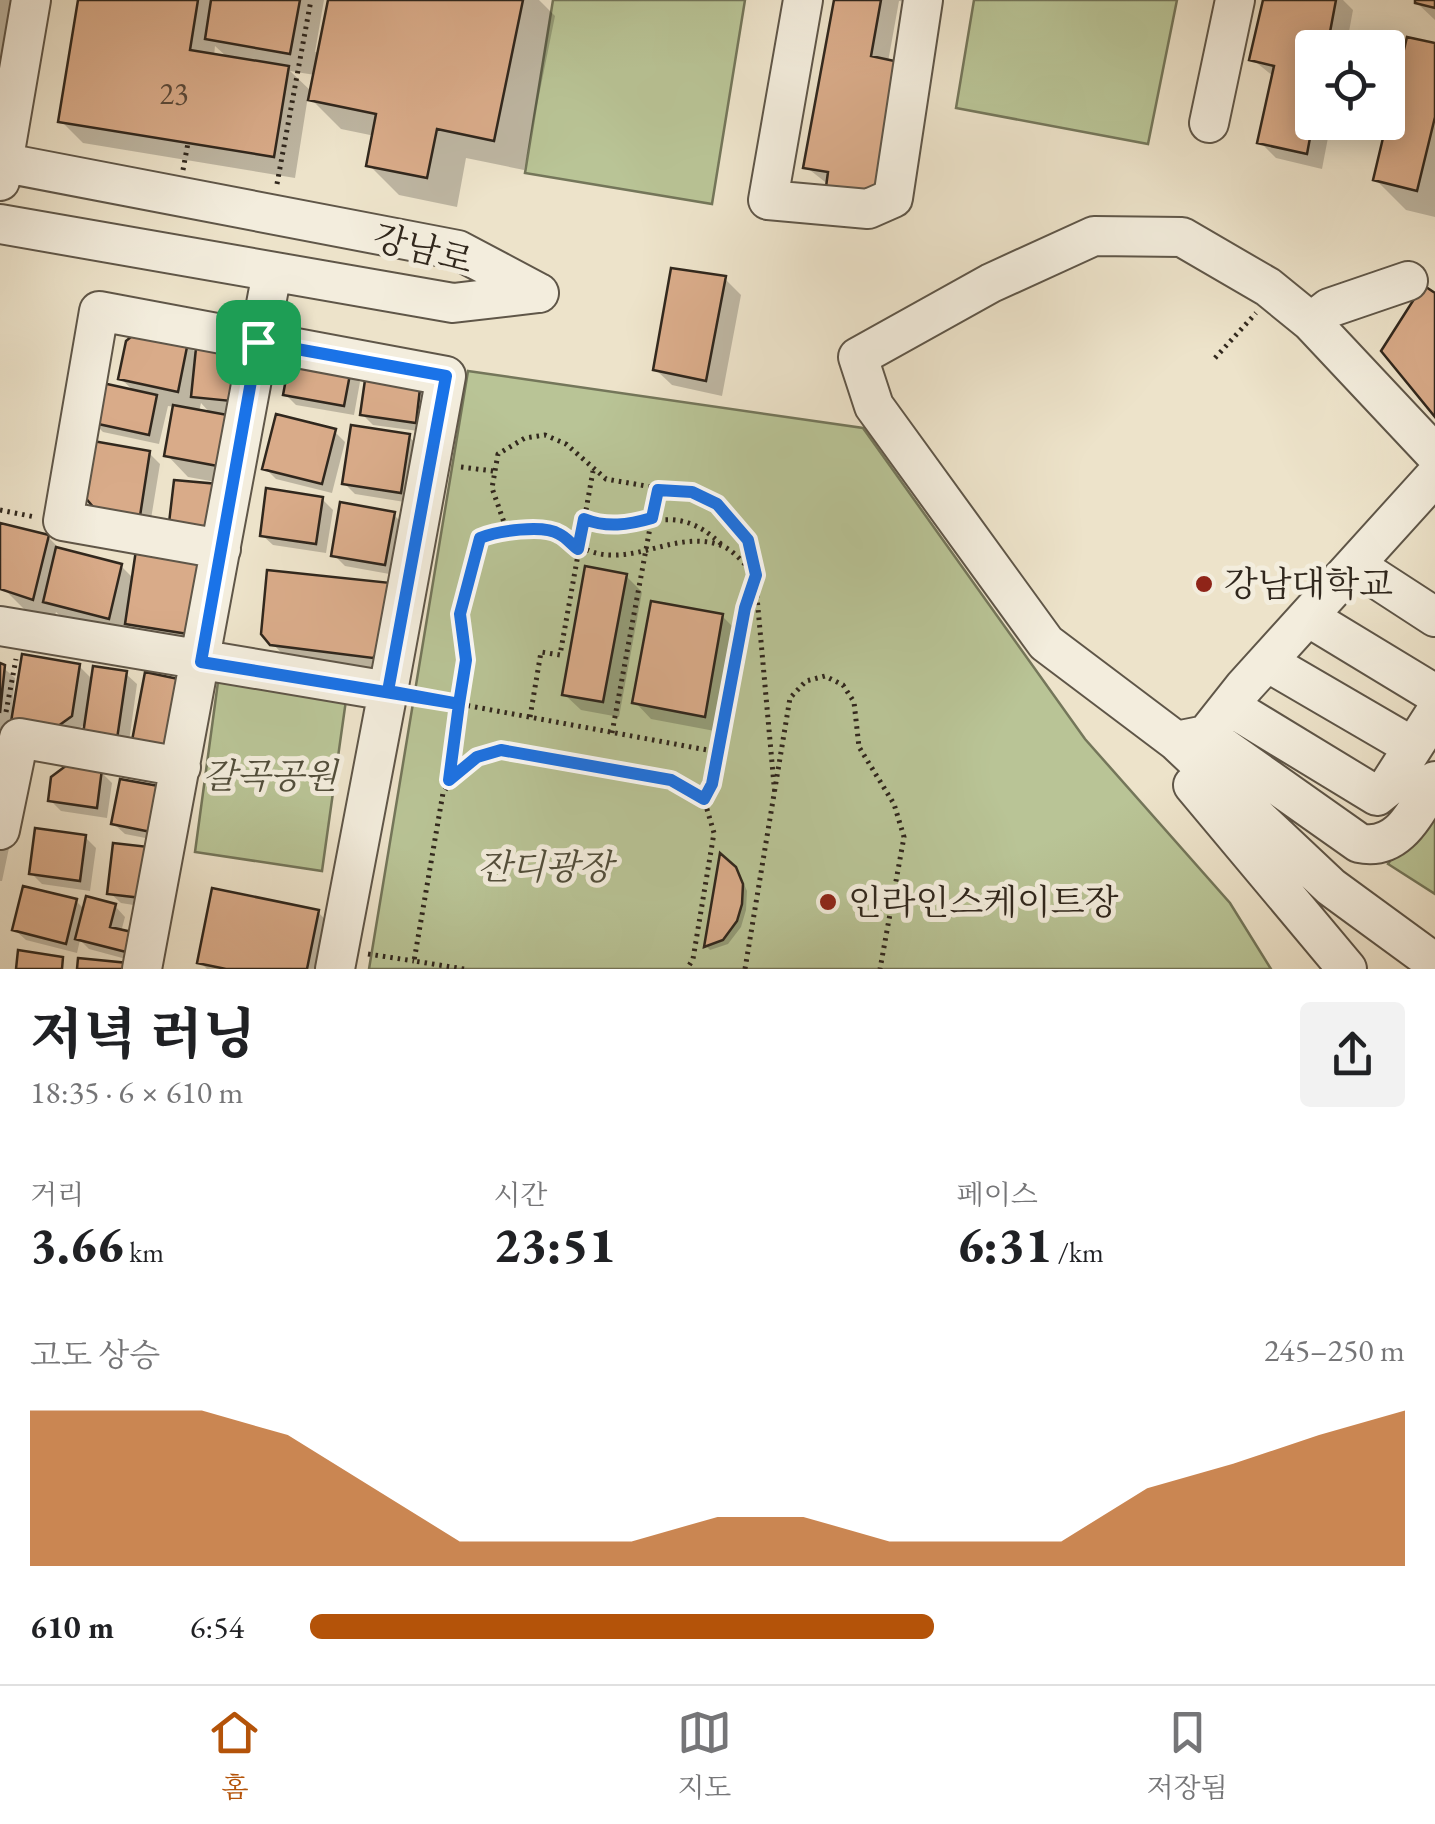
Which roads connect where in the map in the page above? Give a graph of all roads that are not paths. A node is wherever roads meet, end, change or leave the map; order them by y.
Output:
1 (32, 0) edge
2 (803, 0) edge
3 (924, 0) edge
4 (1235, 0) edge
5 (10, 82) edge
6 (1209, 124) dead end
7 (1, 169) edge
8 (0, 224) edge
9 (272, 272) junction
10 (1408, 280) dead end
11 (1311, 322) junction
12 (258, 342) junction
13 (1435, 454) edge
14 (1435, 476) edge
15 (221, 550) junction
16 (1354, 565) junction
17 (1308, 617) junction
18 (1435, 617) edge
19 (11, 628) edge
20 (201, 662) junction
21 (1266, 662) junction
22 (388, 691) junction
23 (1435, 694) edge
24 (1229, 706) junction
25 (1131, 710) junction
26 (1435, 712) edge
27 (1191, 738) junction
28 (1412, 748) junction
29 (181, 767) junction
30 (1435, 781) edge
31 (0, 830) edge
32 (337, 959) edge
33 (1435, 964) edge
34 (142, 969) edge
35 (1347, 969) edge

1 - 5 street
2 - 3 street
4 - 6 street
5 - 7 street
7 - 9 street, 강남로
8 - 9 street, 강남로
9 - 12 street
10 - 11 street
11 - 13 street
11 - 25 street
12 - 15 street
12 - 15 street
12 - 22 street
14 - 16 street
15 - 20 street
16 - 17 street
16 - 18 street
17 - 21 street
17 - 23 street
19 - 20 street
20 - 22 street
20 - 29 street
21 - 24 street
21 - 28 street
22 - 32 street
24 - 27 street
24 - 28 street
25 - 27 street
25 - 35 street
26 - 28 street
27 - 30 street
27 - 33 street
29 - 31 street
29 - 34 street

